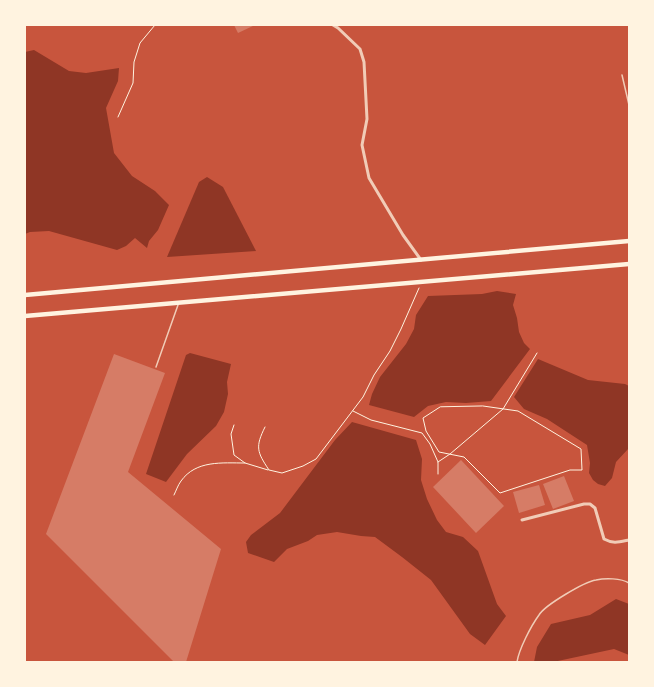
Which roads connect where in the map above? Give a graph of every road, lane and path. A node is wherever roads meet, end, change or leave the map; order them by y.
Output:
1 (155, 25) edge
2 (333, 25) edge
3 (622, 75) dead end
4 (629, 105) edge
5 (118, 118) dead end
6 (629, 241) edge
7 (421, 260) junction
8 (629, 264) edge
9 (422, 282) junction
10 (25, 295) edge
11 (178, 303) junction
12 (25, 316) edge
13 (537, 353) dead end
14 (156, 367) dead end
15 (503, 408) junction
16 (352, 411) junction
17 (234, 425) dead end
18 (265, 427) dead end
19 (450, 454) junction
20 (438, 462) junction
21 (245, 463) junction
22 (269, 470) junction
23 (438, 474) dead end
24 (174, 495) dead end
25 (522, 520) dead end
26 (629, 540) edge
27 (629, 583) edge
28 (517, 662) edge

1 - 5 path
2 - 7 street
3 - 4 lane
6 - 7 main road
7 - 10 main road
8 - 9 main road
9 - 11 main road
9 - 16 path
11 - 12 main road
11 - 14 lane
13 - 15 path
15 - 19 path
15 - 19 path
15 - 19 path
16 - 20 path
16 - 22 path
17 - 21 path
18 - 22 path
19 - 20 path
20 - 23 path
21 - 22 path
21 - 24 path
25 - 26 street
27 - 28 lane

